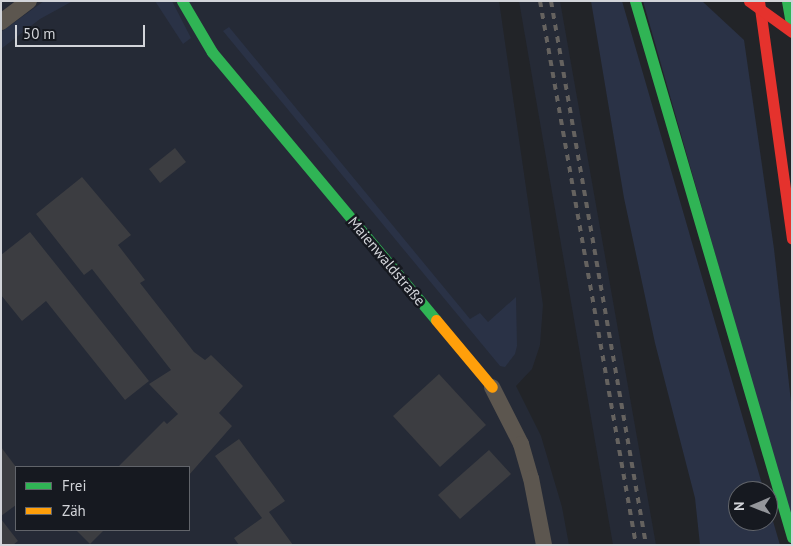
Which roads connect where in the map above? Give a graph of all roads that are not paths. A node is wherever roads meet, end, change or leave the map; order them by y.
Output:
1 (29, 1) edge
2 (182, 1) edge
3 (749, 1) edge
4 (760, 1) edge
5 (787, 1) edge
6 (636, 3) edge
7 (1, 22) edge
8 (792, 30) edge
9 (792, 239) edge
10 (492, 387) joint
11 (792, 537) edge
12 (544, 545) edge

1 - 7 street
2 - 10 main road, Maienwaldstraße
3 - 8 main road, bridge
4 - 9 main road
5 - 8 main road
6 - 11 main road
10 - 12 street, Maienwaldstraße

